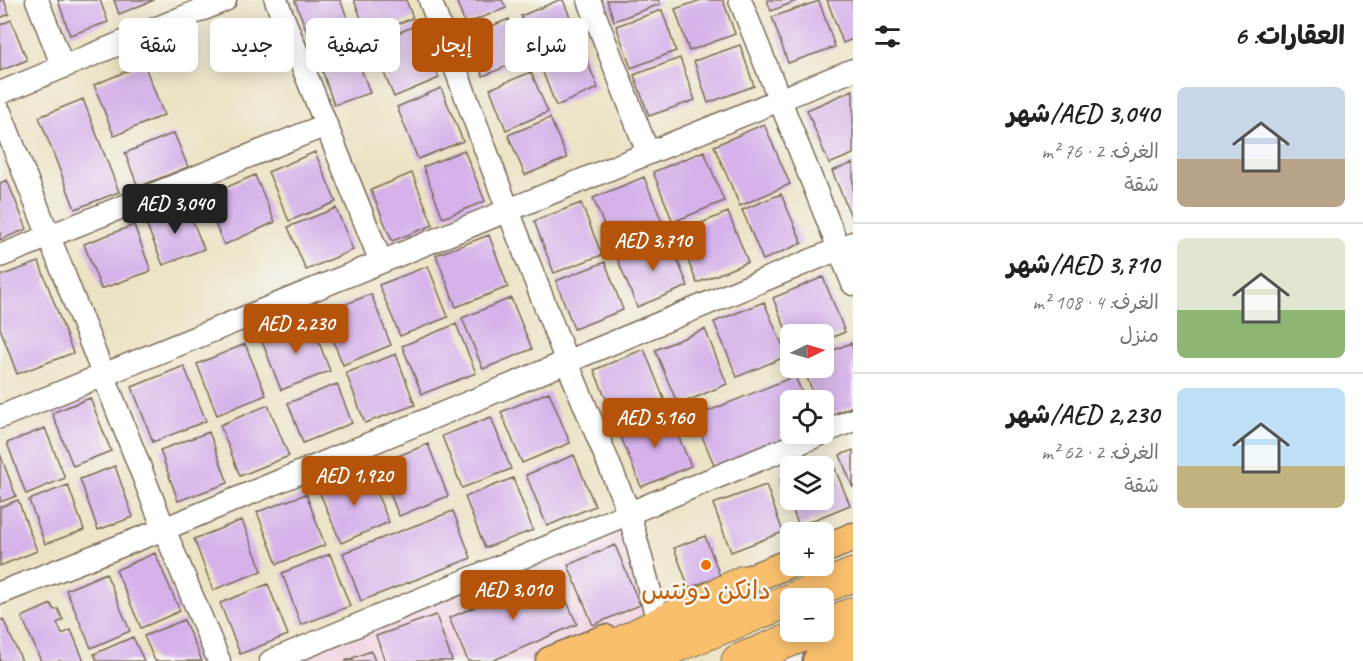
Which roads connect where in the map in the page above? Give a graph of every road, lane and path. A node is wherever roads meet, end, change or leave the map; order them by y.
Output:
1 (37, 0) edge
2 (225, 0) edge
3 (276, 0) edge
4 (430, 0) edge
5 (589, 0) edge
6 (740, 0) edge
7 (63, 66) junction
8 (853, 70) edge
9 (0, 93) edge
10 (779, 100) junction
11 (0, 112) edge
12 (326, 125) junction
13 (648, 153) junction
14 (508, 210) junction
15 (50, 236) junction
16 (846, 246) edge
17 (0, 256) edge
18 (381, 262) junction
19 (853, 284) edge
20 (567, 362) junction
21 (104, 374) junction
22 (0, 417) edge
23 (853, 420) edge
24 (834, 428) edge
25 (795, 444) edge
26 (629, 513) junction
27 (164, 529) junction
28 (853, 537) edge
29 (834, 545) edge
30 (780, 567) edge
31 (853, 575) edge
32 (744, 582) junction
33 (820, 588) edge
34 (0, 593) edge
35 (780, 604) edge
36 (853, 614) edge
37 (657, 618) junction
38 (834, 622) edge
39 (785, 642) edge
40 (853, 645) edge
41 (219, 661) edge
42 (272, 661) edge
43 (550, 661) edge
44 (585, 661) edge
45 (638, 661) edge
46 (738, 661) edge
47 (817, 661) edge

1 - 7 street
2 - 7 street
3 - 12 street
4 - 14 street
5 - 13 street
6 - 10 street
7 - 9 street
8 - 10 street
10 - 13 street
10 - 16 street
11 - 15 street
12 - 15 street
12 - 18 street
13 - 14 street
14 - 18 street
14 - 20 street
15 - 17 street
15 - 21 street
16 - 19 street
16 - 20 street
18 - 21 street
20 - 26 street
20 - 27 street
21 - 22 street
21 - 27 street
23 - 24 street
25 - 26 street
26 - 37 street
26 - 42 street
27 - 34 street
27 - 41 street
28 - 29 main road
30 - 32 main road
31 - 33 highway
32 - 37 main road
32 - 44 highway
35 - 45 highway
36 - 38 highway
37 - 43 main road
39 - 46 highway
40 - 47 main road

